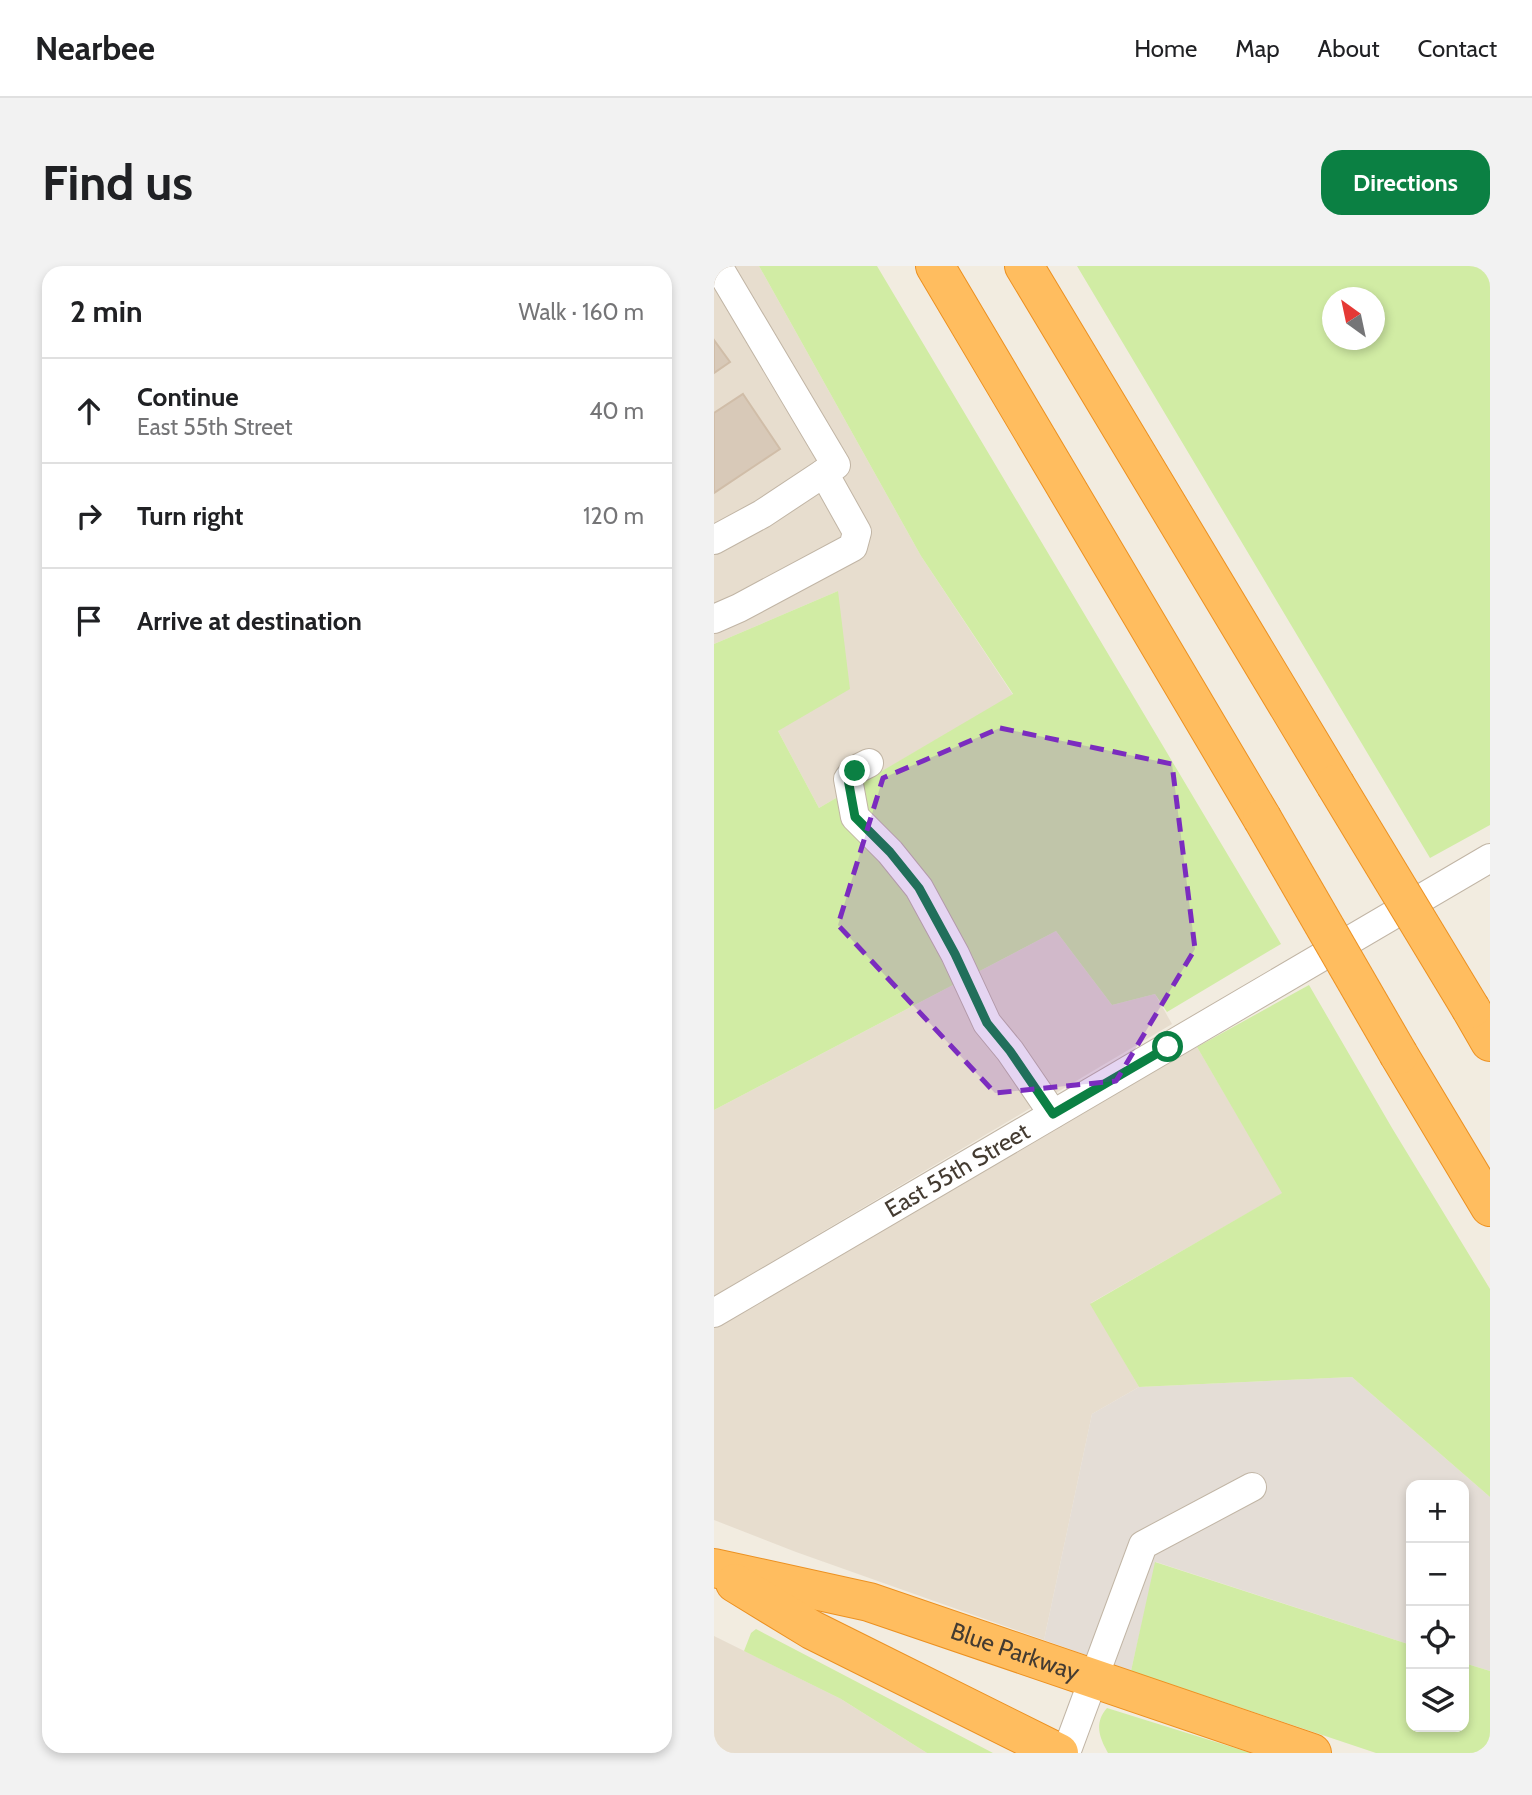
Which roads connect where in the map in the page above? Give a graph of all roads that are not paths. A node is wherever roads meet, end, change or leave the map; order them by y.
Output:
1 (718, 266) edge
2 (935, 266) edge
3 (1024, 266) edge
4 (830, 469) junction
5 (714, 540) edge
6 (714, 619) edge
7 (869, 763) dead end
8 (1490, 858) edge
9 (1490, 1041) edge
10 (1053, 1114) junction
11 (1490, 1207) edge
12 (714, 1313) edge
13 (1252, 1487) dead end
14 (714, 1569) edge
15 (1094, 1679) junction
16 (1059, 1753) edge
17 (1066, 1753) edge
18 (1312, 1753) edge

1 - 4 street
2 - 11 highway, bridge
3 - 9 highway, bridge
4 - 5 street
4 - 6 street
7 - 10 street
8 - 10 street, East 55th Street
10 - 12 street, East 55th Street
13 - 15 street
14 - 15 highway, Blue Parkway
14 - 16 highway, Blue Parkway
15 - 17 street
15 - 18 highway, Blue Parkway

